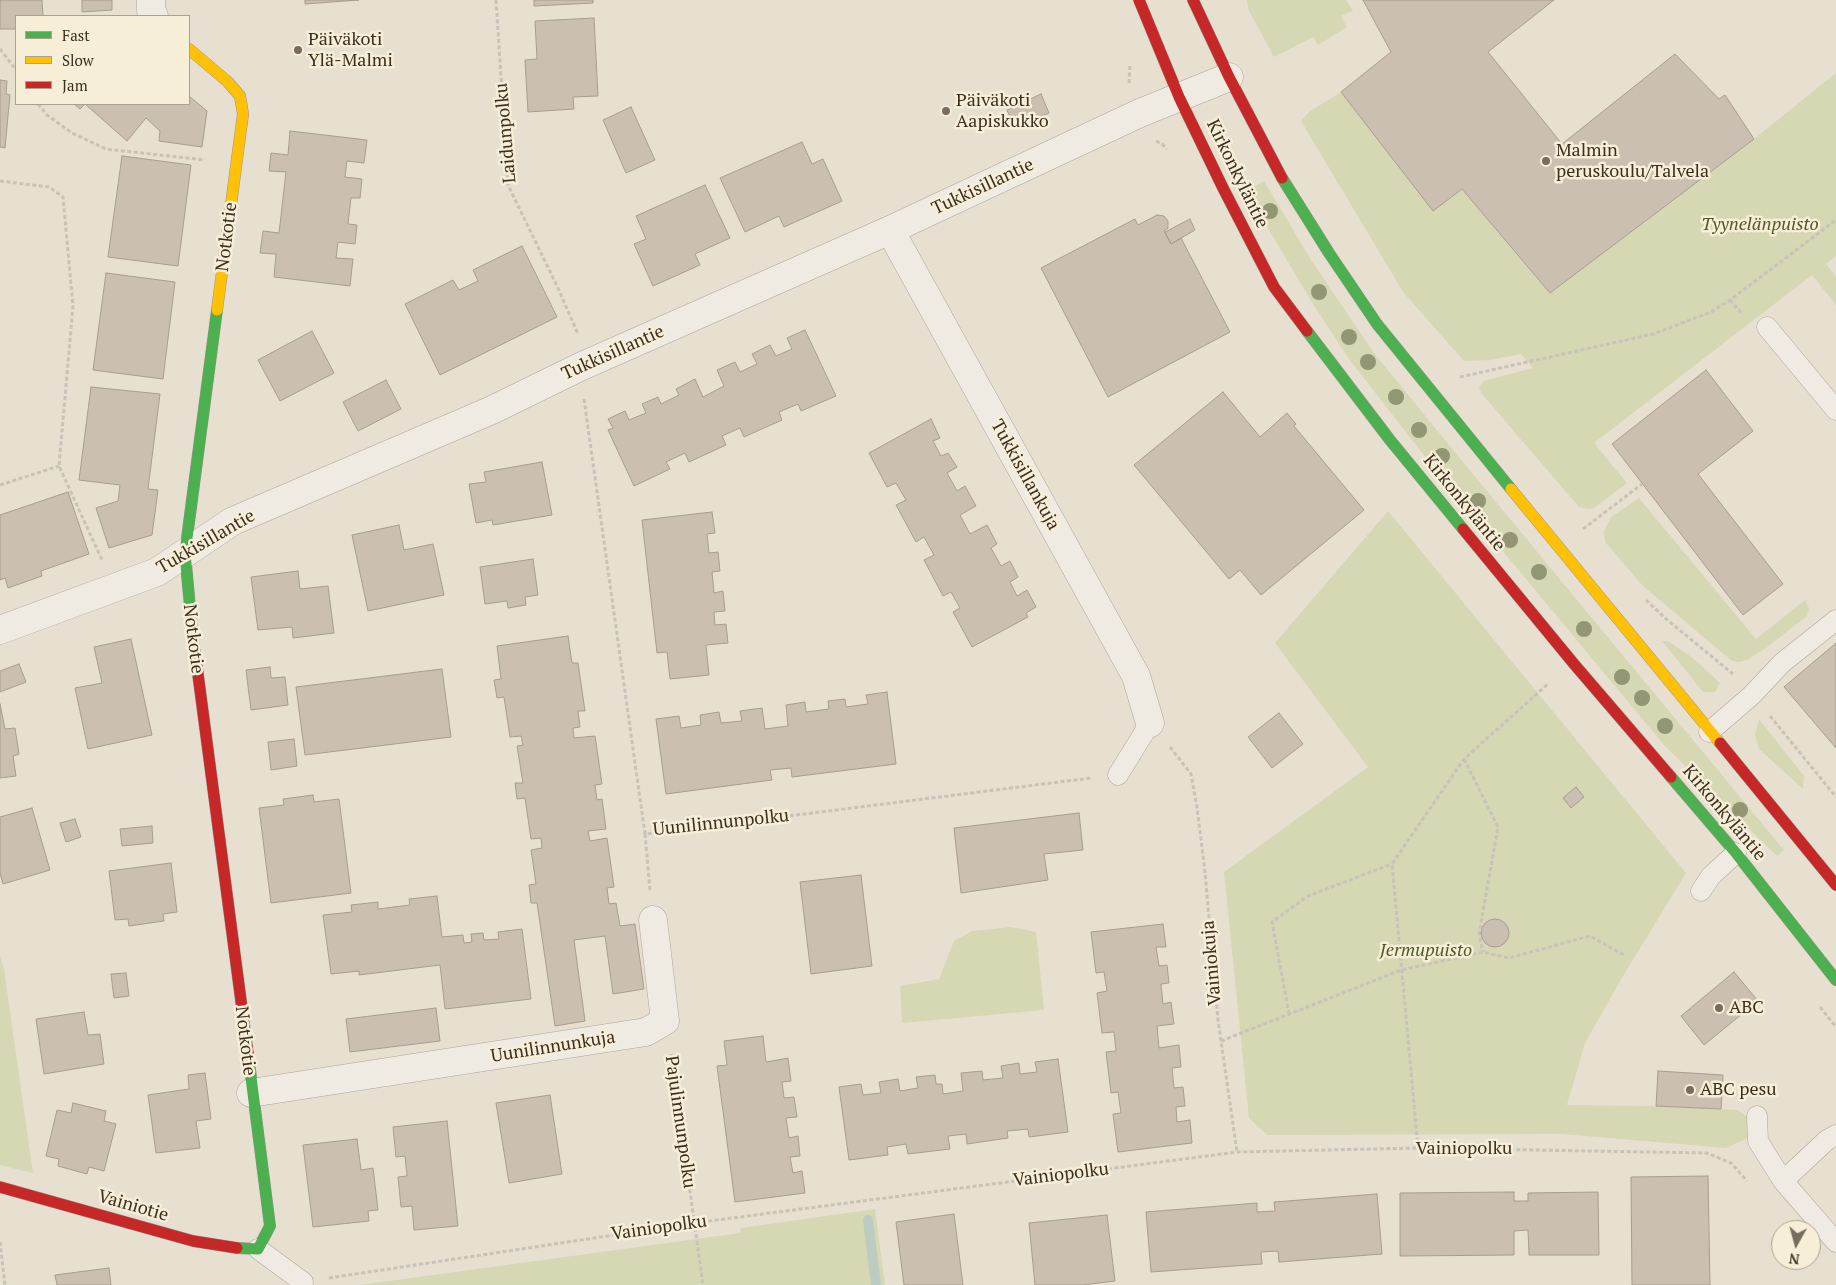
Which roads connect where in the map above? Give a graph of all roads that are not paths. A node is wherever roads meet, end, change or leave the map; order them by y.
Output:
1 (151, 0) edge
2 (1139, 0) edge
3 (1193, 0) edge
4 (154, 15) edge
5 (190, 50) edge
6 (1229, 76) junction
7 (1179, 97) junction
8 (890, 230) junction
9 (1767, 327) dead end
10 (1836, 410) edge
11 (185, 553) junction
12 (1836, 620) edge
13 (0, 630) edge
14 (1150, 723) joint
15 (1709, 732) junction
16 (1118, 775) road end
17 (1736, 853) junction
18 (1836, 886) edge
19 (1701, 891) dead end
20 (653, 920) road end
21 (1836, 980) edge
22 (251, 1093) junction
23 (1757, 1116) dead end
24 (1836, 1135) edge
25 (1783, 1180) junction
26 (0, 1186) edge
27 (1832, 1231) edge
28 (258, 1249) junction
29 (303, 1282) road end

1 - 4 street
2 - 7 main road, Kirkonkyläntie
3 - 6 main road, Kirkonkyläntie
5 - 11 main road, Notkotie
6 - 7 street, Tukkisillantie
6 - 15 main road, Kirkonkyläntie
7 - 8 street, Tukkisillantie
7 - 17 main road, Kirkonkyläntie
8 - 11 street, Tukkisillantie
8 - 14 street, Tukkisillankuja
9 - 10 lane
11 - 13 street, Tukkisillantie
11 - 22 main road, Notkotie
12 - 15 lane
14 - 16 lane
15 - 18 main road, Kirkonkyläntie
17 - 19 lane
17 - 21 main road, Kirkonkyläntie
20 - 22 street, Uunilinnunkuja
22 - 28 main road, Notkotie
23 - 25 lane
24 - 25 lane
25 - 27 lane
26 - 28 main road, Vainiotie
28 - 29 lane

